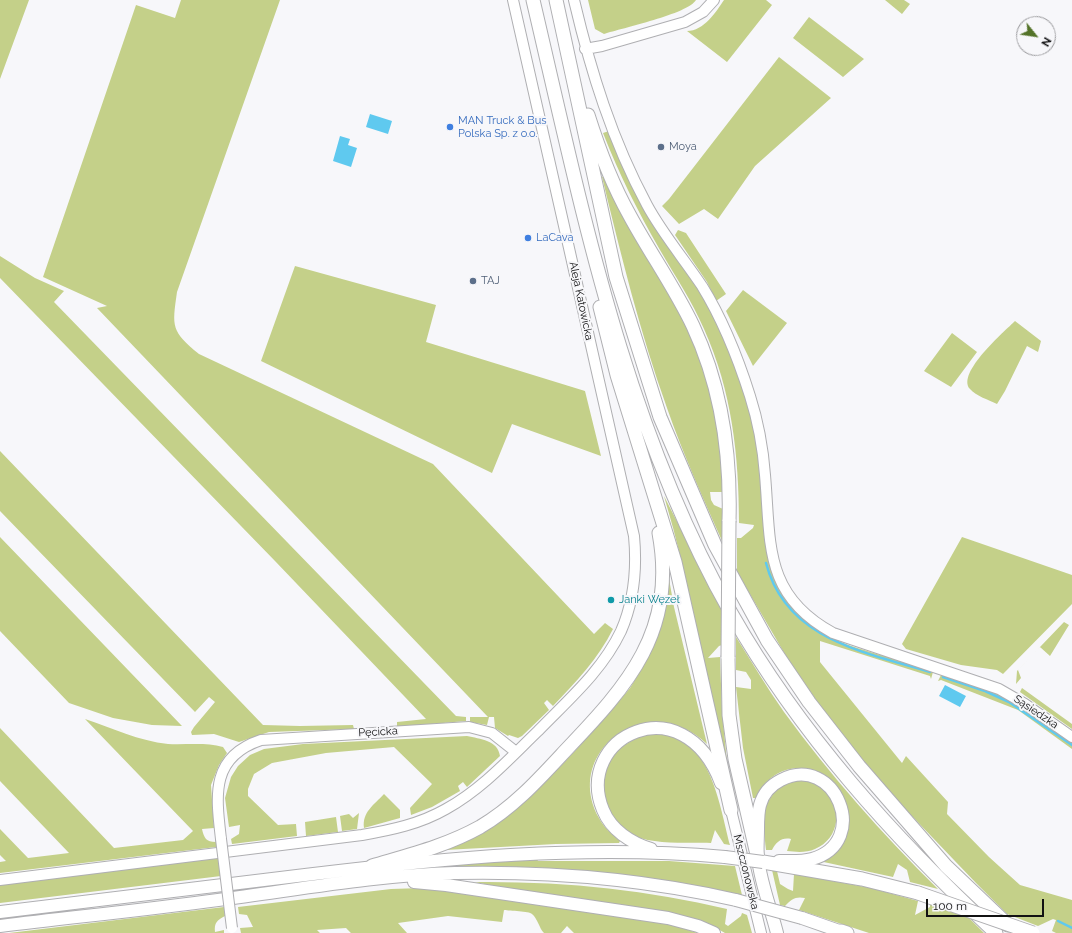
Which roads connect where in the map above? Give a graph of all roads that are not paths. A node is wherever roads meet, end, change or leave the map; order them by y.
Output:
1 (513, 0) edge
2 (533, 0) edge
3 (556, 0) edge
4 (574, 0) edge
5 (714, 0) edge
6 (585, 49) junction
7 (583, 213) junction
8 (645, 466) junction
9 (1072, 737) edge
10 (516, 752) junction
11 (731, 810) junction
12 (662, 852) junction
13 (760, 860) junction
14 (790, 863) junction
15 (372, 866) junction
16 (0, 880) edge
17 (375, 880) junction
18 (0, 912) edge
19 (0, 926) edge
20 (232, 930) edge
21 (844, 932) edge
22 (714, 933) edge
23 (761, 933) edge
24 (777, 933) edge
25 (996, 933) edge
26 (1016, 933) edge
27 (1033, 933) edge

1 - 10 street, Aleja Katowicka
2 - 7 highway
3 - 13 highway, bridge
3 - 26 highway
4 - 6 street
5 - 6 street
6 - 9 street, Sąsiedzka
7 - 8 highway
7 - 25 highway
8 - 11 highway
8 - 15 highway
10 - 16 street, Aleja Katowicka
10 - 20 street, Pęcicka, bridge
11 - 12 main road
11 - 23 street, Mszczonowska
12 - 13 main road, bridge
12 - 15 main road
13 - 14 highway
13 - 14 main road
13 - 24 main road
14 - 27 highway, bridge
15 - 18 main road
17 - 19 main road
17 - 21 main road, bridge
17 - 22 main road

